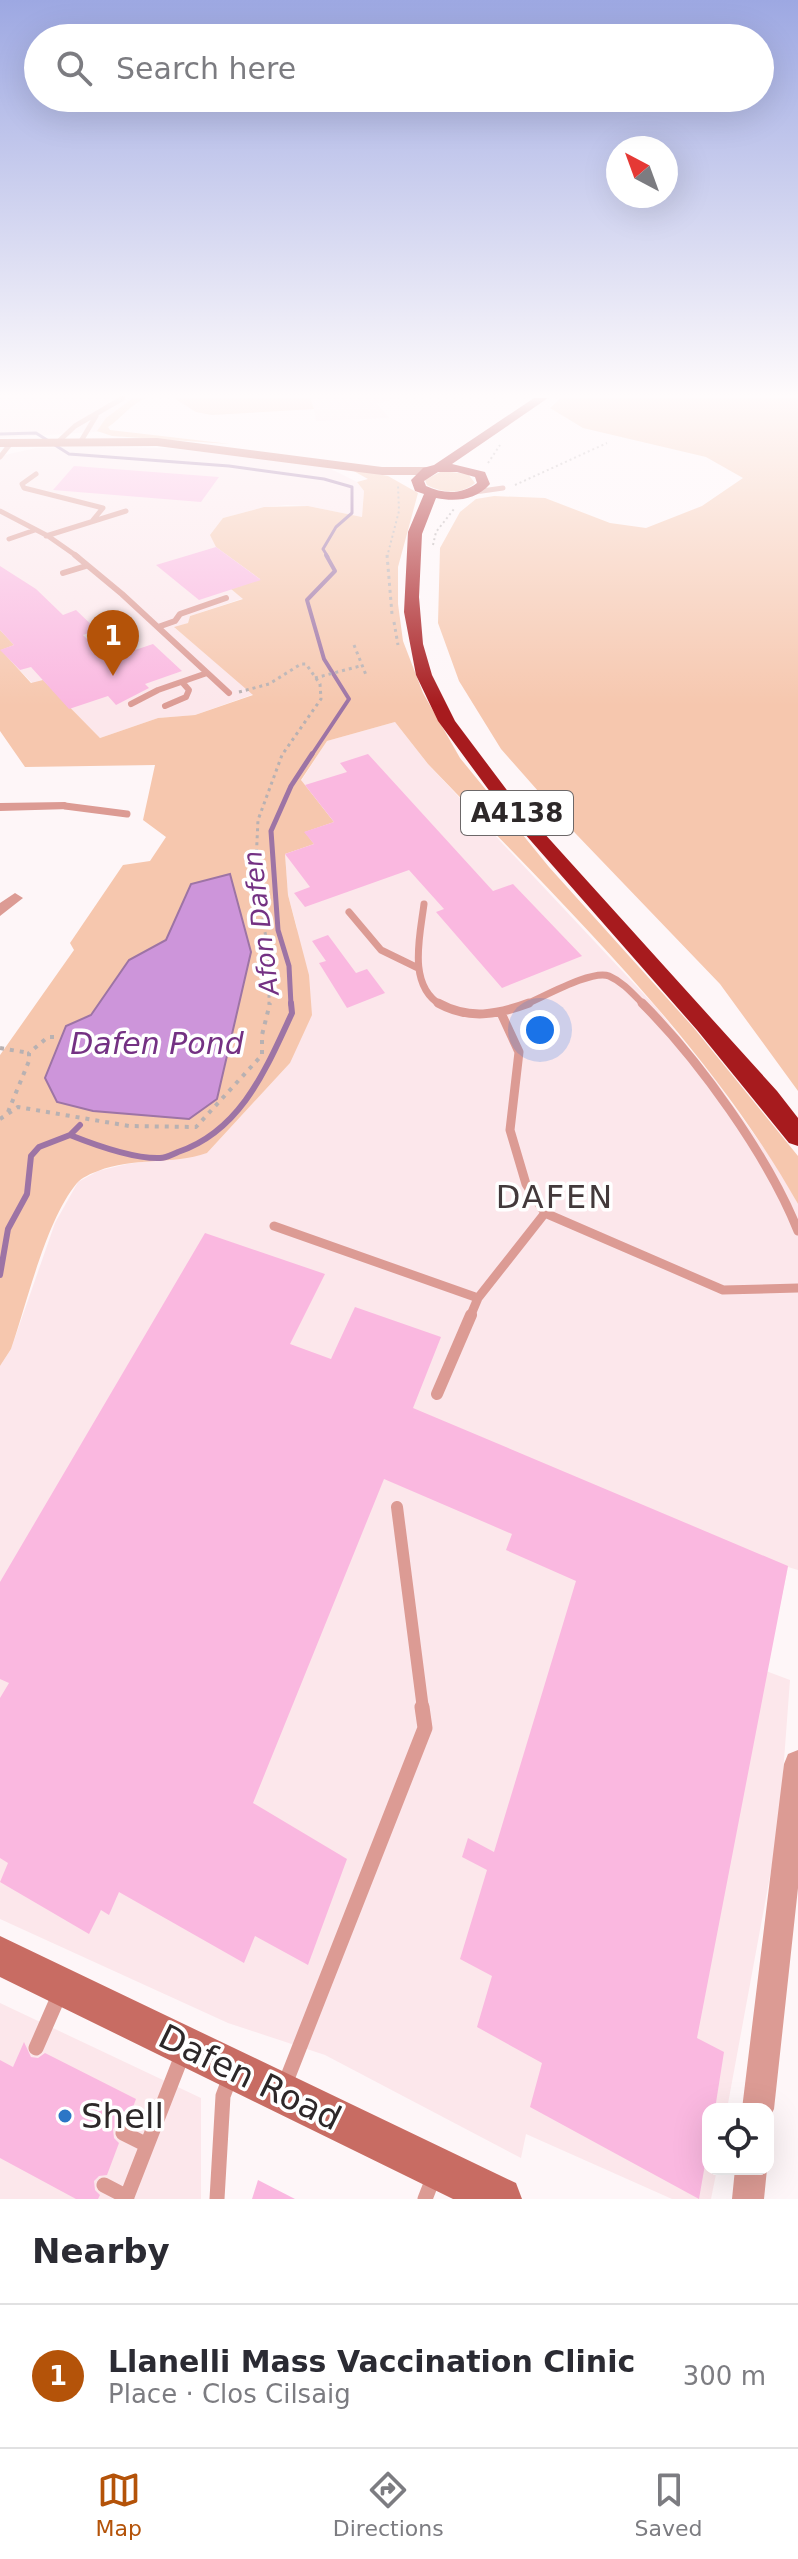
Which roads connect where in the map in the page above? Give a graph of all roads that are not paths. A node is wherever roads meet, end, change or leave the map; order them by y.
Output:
1 (74, 501) edge
2 (428, 501) edge
3 (454, 501) edge
4 (103, 508) junction
5 (444, 510) dead end
6 (0, 511) edge
7 (93, 520) junction
8 (35, 530) junction
9 (46, 536) junction
10 (9, 539) dead end
11 (86, 566) junction
12 (63, 573) dead end
13 (226, 598) dead end
14 (158, 627) junction
15 (207, 673) junction
16 (182, 682) junction
17 (229, 693) road end
18 (131, 704) dead end
19 (165, 706) dead end
20 (65, 806) joint
21 (0, 807) edge
22 (127, 814) dead end
23 (15, 898) dead end
24 (424, 904) dead end
25 (0, 911) edge
26 (349, 912) dead end
27 (418, 968) junction
28 (501, 1013) junction
29 (798, 1136) edge
30 (545, 1213) junction
31 (274, 1226) dead end
32 (798, 1231) edge
33 (798, 1288) edge
34 (478, 1298) junction
35 (437, 1394) dead end
36 (397, 1507) dead end
37 (798, 1764) edge
38 (0, 1956) edge
39 (63, 1986) junction
40 (185, 2046) junction
41 (36, 2048) dead end
42 (233, 2068) junction
43 (282, 2093) junction
44 (759, 2103) edge
45 (123, 2133) dead end
46 (147, 2145) junction
47 (750, 2175) edge
48 (431, 2184) edge
49 (104, 2185) dead end
50 (127, 2198) edge
51 (217, 2199) edge
52 (500, 2199) edge
53 (748, 2199) edge

1 - 4 lane
2 - 29 highway, A4138
3 - 5 highway
4 - 7 lane
4 - 7 lane
6 - 8 lane
7 - 9 lane
8 - 9 lane
8 - 10 lane
9 - 11 lane
11 - 12 lane
11 - 14 lane
13 - 14 lane
14 - 15 lane
15 - 16 lane
15 - 17 lane
16 - 18 lane
16 - 19 lane
20 - 21 street
20 - 22 lane
23 - 25 street
24 - 27 lane
26 - 27 lane
27 - 28 lane
28 - 30 lane
28 - 32 lane
30 - 33 lane
30 - 34 lane
31 - 34 lane
34 - 35 lane
36 - 43 lane
37 - 44 street
38 - 39 main road, Dafen Road
39 - 40 main road, Dafen Road
39 - 41 lane
40 - 42 main road, Dafen Road
40 - 46 lane
42 - 43 main road, Dafen Road
42 - 51 lane
43 - 48 main road, Dafen Road
45 - 46 lane
46 - 50 lane
47 - 53 street
48 - 52 main road, Dafen Road
49 - 50 lane

